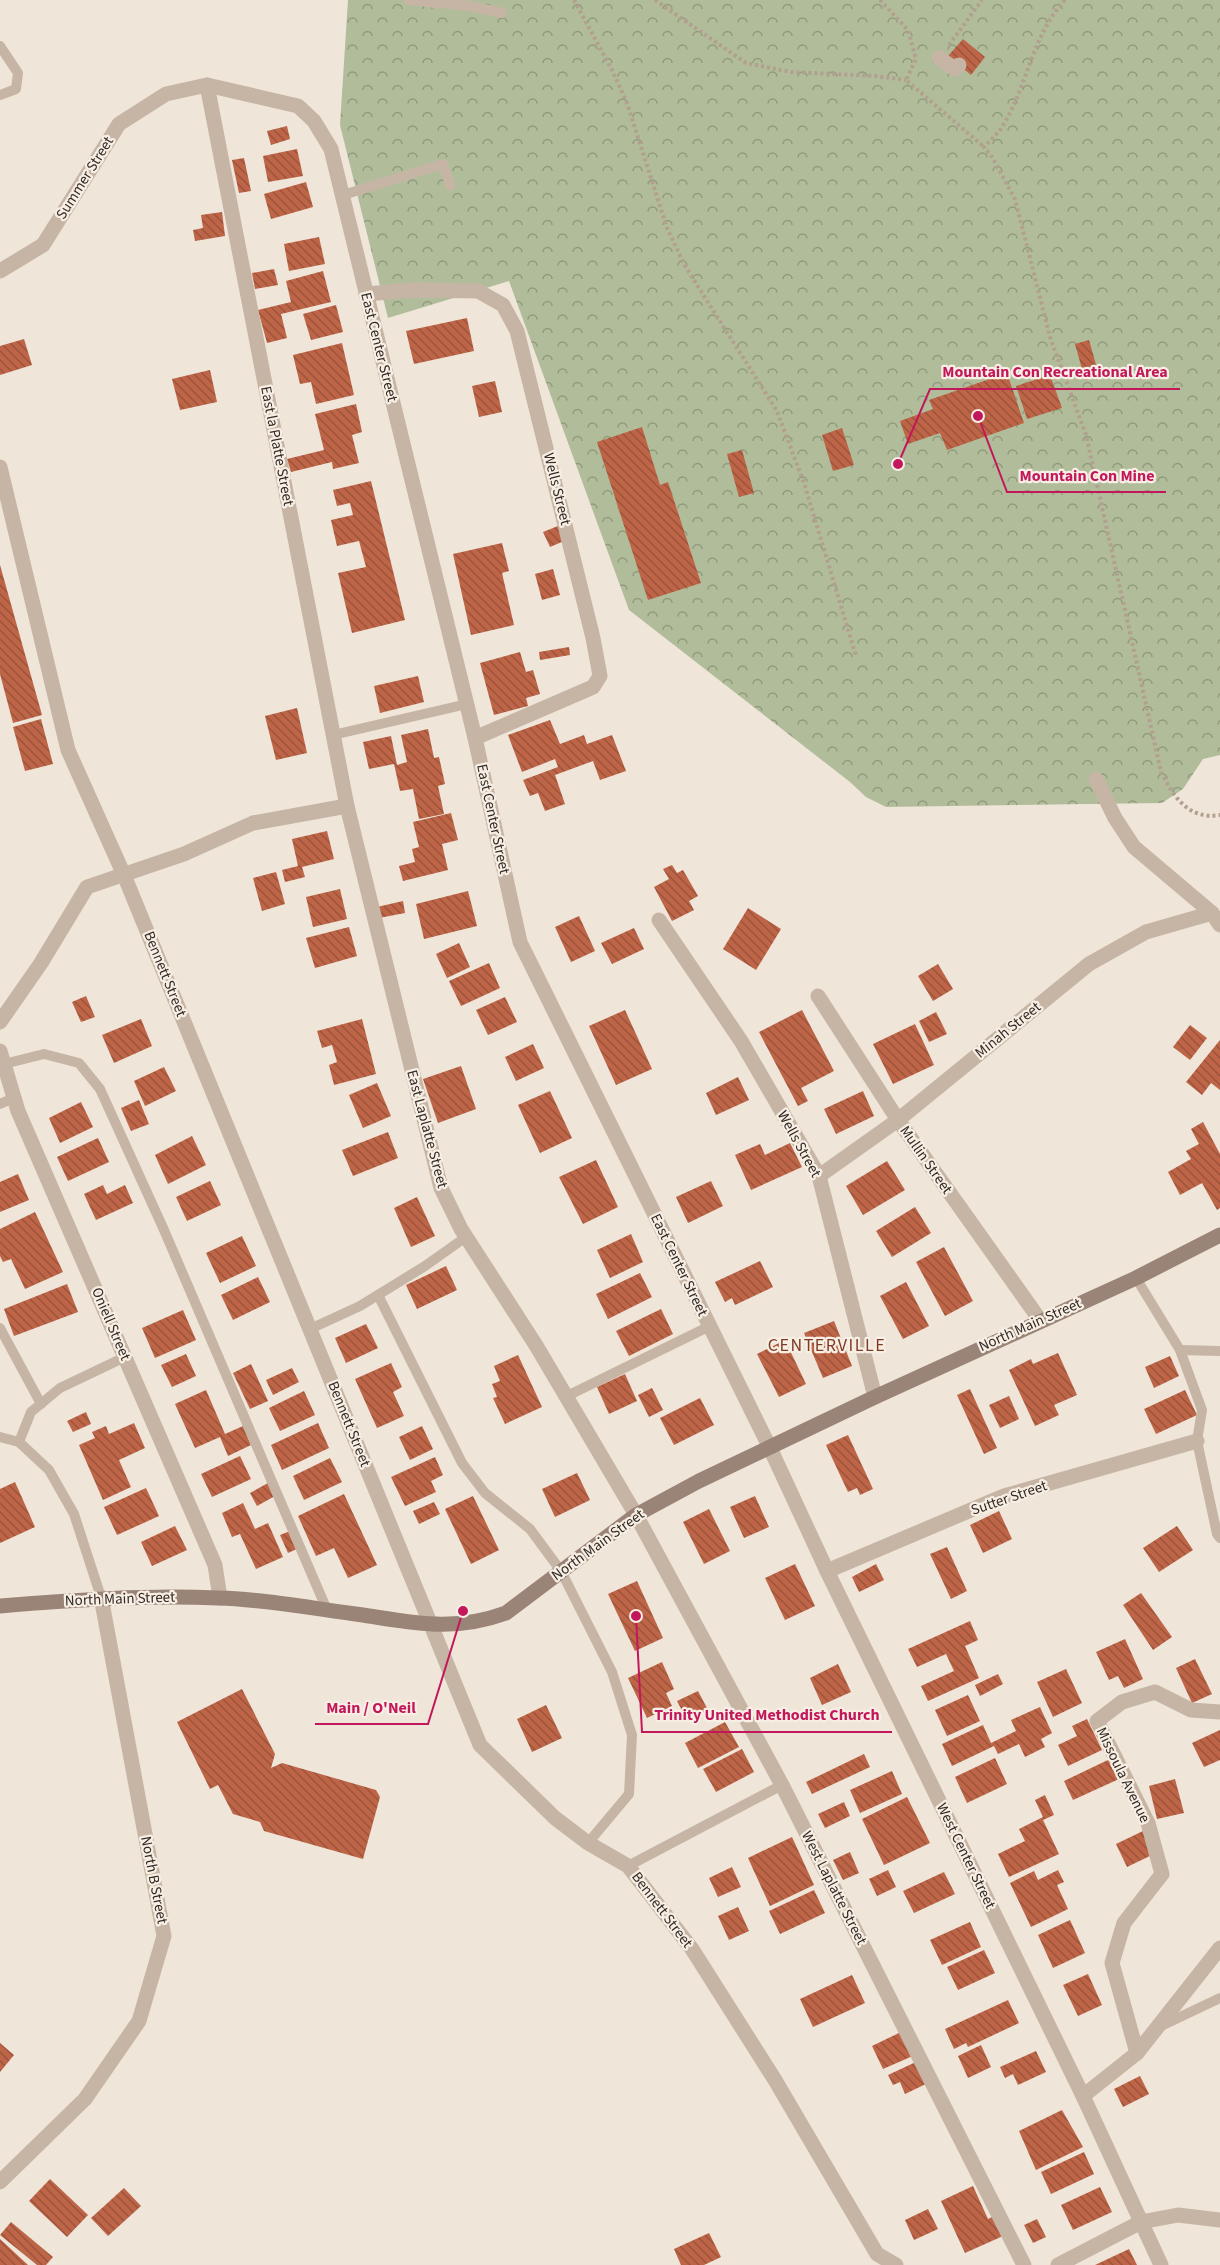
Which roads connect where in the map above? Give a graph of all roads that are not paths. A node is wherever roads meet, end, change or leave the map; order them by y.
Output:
1 (408, 0) edge
2 (502, 13) dead end
3 (0, 46) edge
4 (939, 58) road end
5 (958, 64) dead end
6 (207, 86) junction
7 (0, 95) edge
8 (332, 149) joint
9 (450, 184) dead end
10 (343, 195) junction
11 (0, 271) edge
12 (366, 294) junction
13 (0, 467) edge
14 (467, 704) junction
15 (333, 735) junction
16 (475, 738) junction
17 (1096, 779) dead end
18 (347, 806) junction
19 (124, 875) junction
20 (1216, 919) edge
21 (659, 920) dead end
22 (818, 996) dead end
23 (0, 1022) edge
24 (2, 1057) edge
25 (7, 1101) edge
26 (898, 1120) junction
27 (819, 1176) junction
28 (1220, 1235) edge
29 (466, 1237) junction
30 (1136, 1278) junction
31 (378, 1295) junction
32 (1040, 1320) junction
33 (710, 1326) junction
34 (0, 1328) edge
35 (310, 1329) junction
36 (1180, 1350) junction
37 (1220, 1351) edge
38 (124, 1357) junction
39 (567, 1396) junction
40 (875, 1397) junction
41 (41, 1404) junction
42 (0, 1437) edge
43 (1197, 1441) junction
44 (19, 1442) junction
45 (770, 1448) junction
46 (636, 1515) junction
47 (1220, 1538) edge
48 (561, 1571) junction
49 (827, 1572) junction
50 (101, 1597) junction
51 (220, 1598) junction
52 (0, 1606) edge
53 (327, 1610) junction
54 (431, 1625) junction
55 (1220, 1712) edge
56 (782, 1785) junction
57 (588, 1843) junction
58 (628, 1866) junction
59 (1220, 1948) edge
60 (1220, 1998) edge
61 (1156, 2028) junction
62 (1137, 2053) junction
63 (1083, 2096) junction
64 (0, 2182) edge
65 (1220, 2220) edge
66 (1141, 2222) junction
67 (896, 2265) edge
68 (1024, 2265) edge
69 (1058, 2265) edge
70 (1161, 2265) edge

1 - 2 lane
3 - 7 lane
4 - 5 street
6 - 8 street, Summer Street
6 - 11 street, Summer Street
6 - 15 street, East la Platte Street
8 - 10 street, East Center Street
9 - 10 lane
10 - 12 street, East Center Street
12 - 14 street, East Center Street
12 - 16 street, Wells Street
13 - 19 street, Bennett Street
14 - 15 lane
14 - 16 street, East Center Street
15 - 18 street, East la Platte Street
16 - 33 street, East Center Street
17 - 20 street
18 - 19 street
18 - 29 street, East Laplatte Street
19 - 23 street
19 - 35 street, Bennett Street
20 - 26 street, Minah Street
21 - 27 street, Wells Street
22 - 26 street, Mullin Street
24 - 25 street, Oniell Street
24 - 53 lane
25 - 38 street, Oniell Street
26 - 27 street, Minah Street
26 - 32 street, Mullin Street
27 - 40 street, Wells Street
28 - 30 main road, North Main Street
29 - 31 lane
29 - 39 street, East Laplatte Street
30 - 32 main road, North Main Street
30 - 36 lane
31 - 35 lane
31 - 48 lane
32 - 40 main road, North Main Street
33 - 39 lane
33 - 45 street, East Center Street
34 - 41 lane
35 - 54 street, Bennett Street
36 - 37 lane
36 - 43 lane
38 - 41 lane
38 - 51 street, Oniell Street
39 - 46 street, East Laplatte Street
40 - 45 main road, North Main Street
41 - 44 lane
42 - 44 lane
43 - 47 lane
43 - 49 street, Sutter Street
44 - 50 lane
45 - 46 main road, North Main Street
45 - 49 street, West Center Street
46 - 48 main road, North Main Street
46 - 56 street, West Laplatte Street
48 - 54 main road, North Main Street
48 - 57 lane
49 - 63 street, West Center Street
50 - 51 main road, North Main Street
50 - 52 main road, North Main Street
50 - 64 street, North B Street
51 - 53 main road, North Main Street
53 - 54 main road, North Main Street
54 - 57 street, Bennett Street
55 - 62 street, Missoula Avenue
56 - 58 lane
56 - 68 street, West Laplatte Street
57 - 58 street, Bennett Street
58 - 67 street, Bennett Street
59 - 61 street
60 - 61 lane
61 - 62 street
62 - 63 street
63 - 66 street, West Center Street
65 - 66 street
66 - 69 street
66 - 70 street, West Center Street

